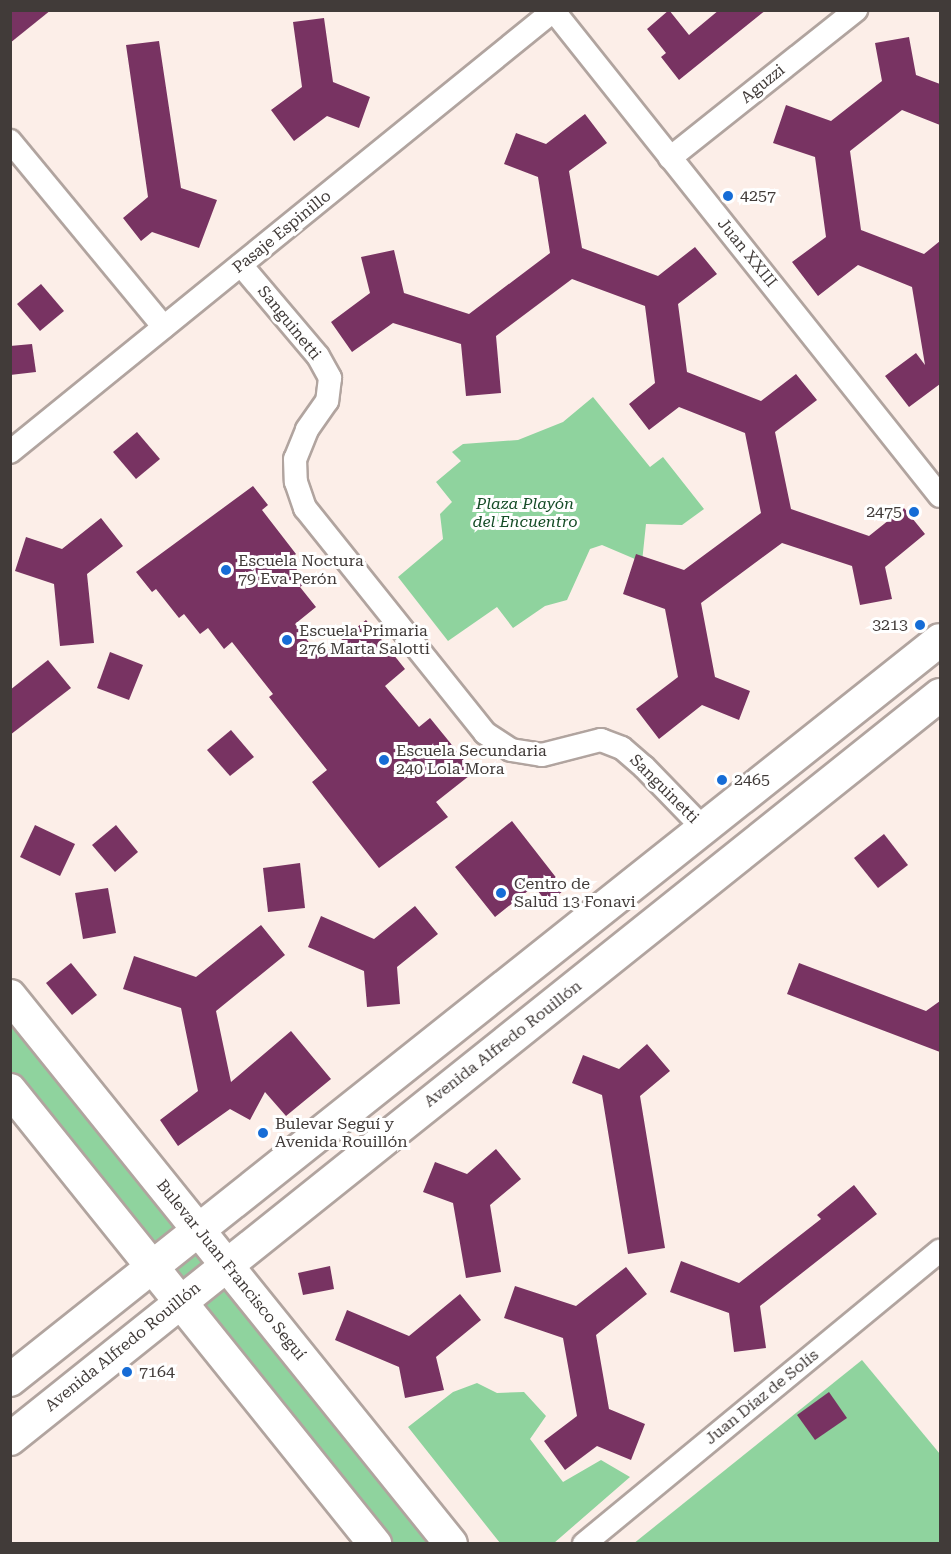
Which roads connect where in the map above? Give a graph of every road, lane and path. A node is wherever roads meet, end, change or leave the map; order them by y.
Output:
1 (553, 11) edge
2 (844, 14) edge
3 (10, 141) edge
4 (670, 158) junction
5 (242, 265) junction
6 (164, 327) junction
7 (10, 452) edge
8 (940, 496) edge
9 (940, 640) edge
10 (940, 696) edge
11 (704, 829) junction
12 (10, 996) edge
13 (10, 1090) edge
14 (197, 1229) junction
15 (940, 1251) edge
16 (226, 1264) junction
17 (152, 1266) junction
18 (180, 1301) junction
19 (10, 1380) edge
20 (10, 1438) edge
21 (368, 1541) edge
22 (451, 1544) edge
23 (584, 1544) edge

1 - 4 street, Juan XXIII
1 - 5 street, Pasaje Espinillo
2 - 4 street, Aguzzi
3 - 6 street
4 - 8 street, Juan XXIII
5 - 6 street, Pasaje Espinillo
5 - 11 street, Sanguinetti
6 - 7 street, Pasaje Espinillo
9 - 11 street
10 - 16 street, Avenida Alfredo Rouillón
11 - 14 street
12 - 14 street, Bulevar Juan Francisco Seguí
13 - 17 street
14 - 16 street, Bulevar Juan Francisco Seguí
14 - 17 street
15 - 23 street, Juan Díaz de Solís
16 - 18 street, Avenida Alfredo Rouillón
16 - 22 street, Bulevar Juan Francisco Seguí
17 - 18 street
17 - 19 street
18 - 20 street, Avenida Alfredo Rouillón
18 - 21 street

